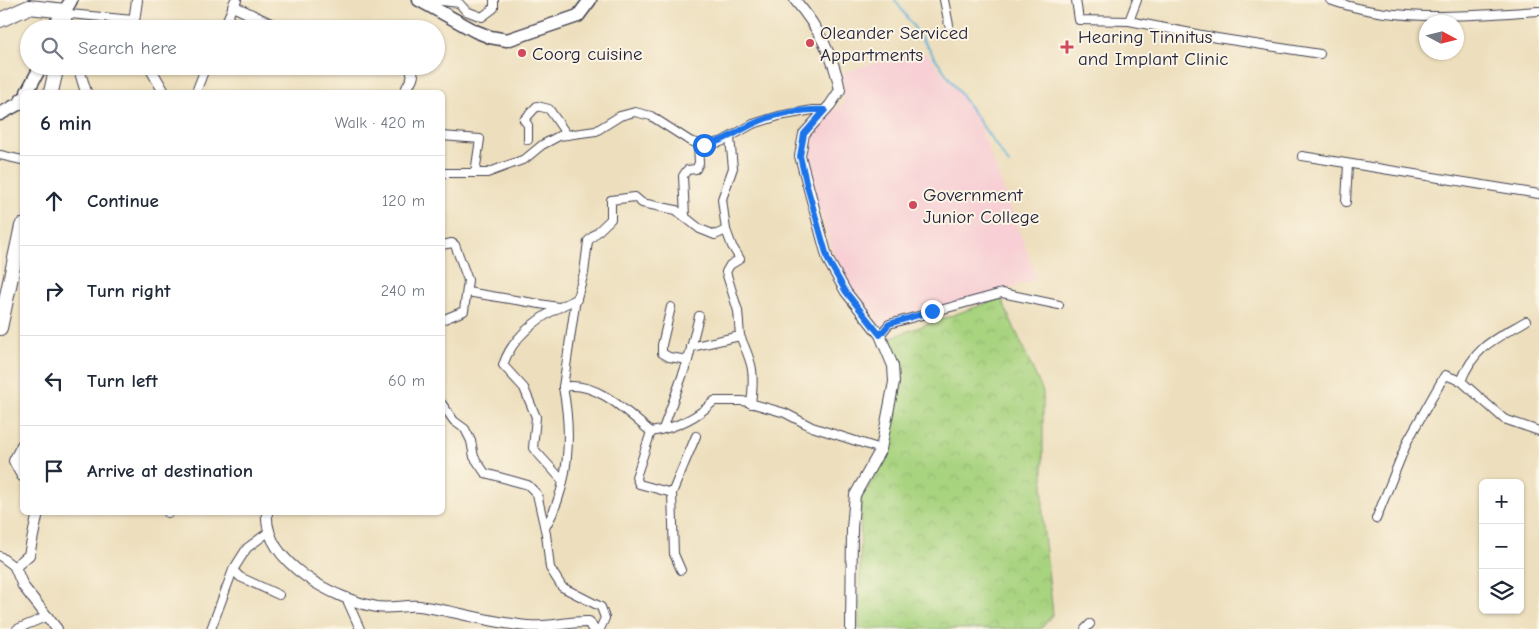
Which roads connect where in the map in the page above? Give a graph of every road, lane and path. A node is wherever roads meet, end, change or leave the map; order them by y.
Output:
1 (136, 0) edge
2 (419, 0) edge
3 (433, 0) edge
4 (494, 0) edge
5 (590, 0) edge
6 (944, 0) edge
7 (1076, 0) edge
8 (1137, 0) edge
9 (1330, 0) edge
10 (799, 1) edge
11 (461, 2) edge
12 (234, 3) edge
13 (69, 8) edge
14 (1539, 11) edge
15 (121, 19) edge
16 (0, 20) edge
17 (57, 20) edge
18 (134, 20) edge
19 (227, 20) edge
20 (265, 20) edge
21 (1129, 20) junction
22 (949, 25) dead end
23 (1320, 54) dead end
24 (36, 75) edge
25 (55, 75) edge
26 (81, 75) edge
27 (154, 75) edge
28 (203, 75) edge
29 (413, 75) edge
30 (28, 90) edge
31 (51, 90) edge
32 (85, 90) edge
33 (163, 90) edge
34 (197, 90) edge
35 (406, 90) edge
36 (20, 103) edge
37 (825, 110) junction
38 (0, 114) edge
39 (567, 135) junction
40 (445, 136) edge
41 (730, 138) junction
42 (528, 140) dead end
43 (698, 144) junction
44 (0, 155) edge
45 (1302, 156) dead end
46 (20, 160) edge
47 (1348, 164) junction
48 (445, 172) edge
49 (475, 173) junction
50 (1539, 194) edge
51 (1346, 202) dead end
52 (685, 216) junction
53 (726, 230) junction
54 (20, 235) edge
55 (445, 245) edge
56 (467, 292) junction
57 (577, 299) junction
58 (1059, 306) dead end
59 (558, 307) junction
60 (671, 307) dead end
61 (699, 316) dead end
62 (445, 319) edge
63 (1526, 321) dead end
64 (0, 328) edge
65 (880, 335) junction
66 (740, 336) junction
67 (692, 347) junction
68 (688, 360) junction
69 (1461, 381) junction
70 (563, 387) junction
71 (751, 404) junction
72 (445, 408) edge
73 (663, 429) junction
74 (1539, 431) edge
75 (651, 432) junction
76 (696, 436) dead end
77 (20, 449) edge
78 (881, 449) junction
79 (20, 472) edge
80 (562, 480) junction
81 (672, 493) junction
82 (37, 515) edge
83 (267, 515) edge
84 (1376, 519) dead end
85 (545, 528) junction
86 (270, 531) junction
87 (0, 556) edge
88 (15, 567) junction
89 (233, 570) junction
90 (681, 570) dead end
91 (279, 595) dead end
92 (347, 600) junction
93 (48, 616) junction
94 (553, 627) edge
95 (20, 628) edge
96 (57, 629) edge
97 (211, 629) edge
98 (360, 629) edge
99 (593, 629) edge
100 (600, 629) edge
101 (851, 629) edge

1 - 18 street
2 - 5 main road
3 - 11 street
4 - 11 street
6 - 22 street
7 - 21 street
8 - 21 street
9 - 14 street
10 - 37 street
12 - 19 street
12 - 20 street
13 - 15 street
13 - 16 highway
13 - 17 main road
21 - 23 street
24 - 30 main road
25 - 31 highway
26 - 32 street
27 - 33 street
28 - 34 street
29 - 35 street
36 - 38 main road
37 - 41 street
37 - 65 street
39 - 42 street
39 - 43 street
39 - 49 street
40 - 49 street
41 - 43 street
41 - 53 street
43 - 52 street
44 - 46 street
45 - 47 street
47 - 50 street
47 - 51 street
48 - 49 street
52 - 53 street
52 - 57 street
53 - 66 street
54 - 64 highway
55 - 56 street
56 - 59 street
56 - 62 street
57 - 59 street
57 - 70 street
58 - 65 street
59 - 80 street
60 - 68 street
61 - 67 street
63 - 69 street
65 - 78 street
66 - 67 street
66 - 71 street
67 - 68 street
68 - 73 street
69 - 74 street
69 - 84 street
70 - 75 street
70 - 80 street
71 - 73 street
71 - 78 street
72 - 85 street
73 - 75 street
75 - 81 street
76 - 81 street
77 - 79 street
78 - 101 street
80 - 85 street
81 - 90 street
82 - 88 street
83 - 86 street
85 - 100 street
86 - 89 street
86 - 92 street
87 - 88 street
88 - 93 street
89 - 91 street
89 - 97 street
92 - 94 street
92 - 98 street
93 - 95 street
93 - 96 street
94 - 99 street

